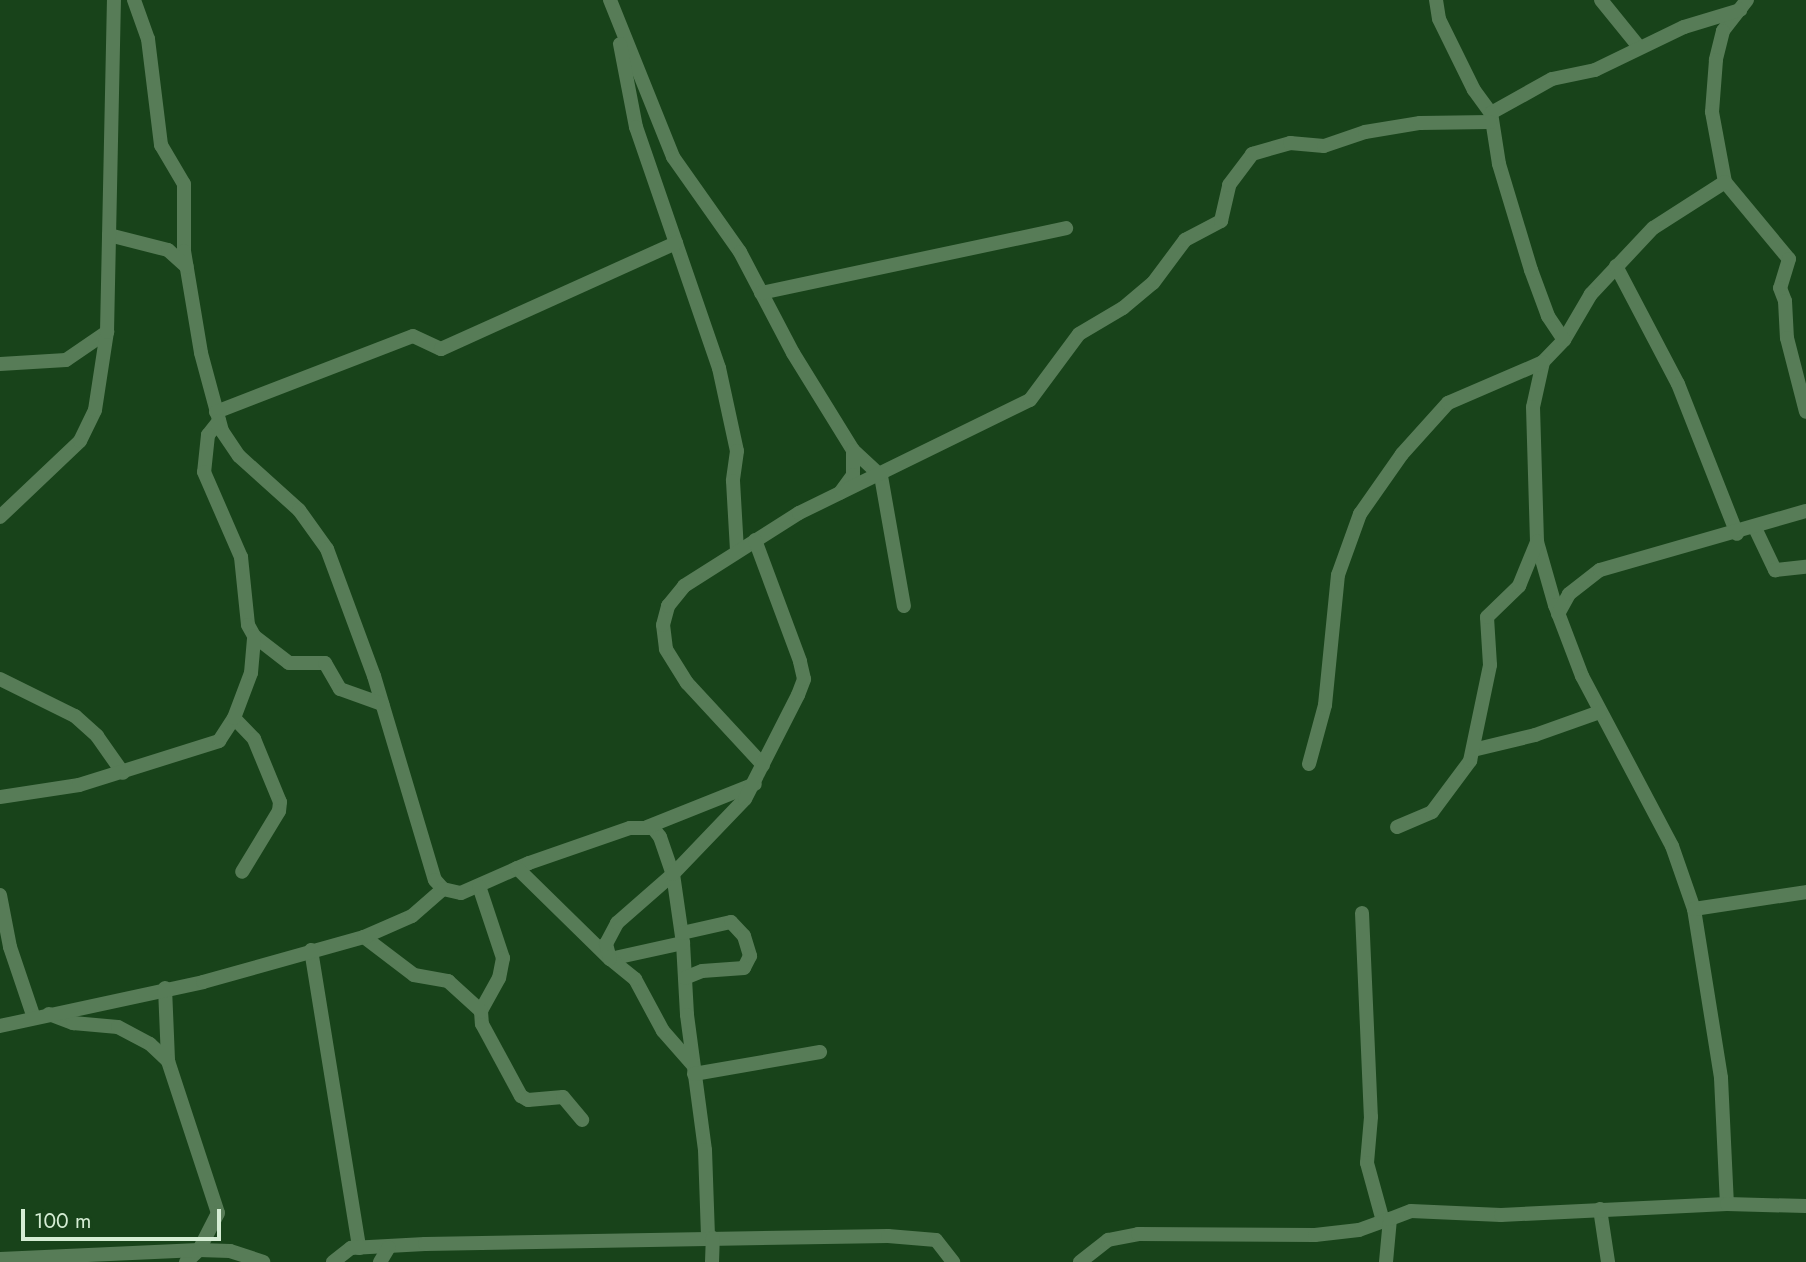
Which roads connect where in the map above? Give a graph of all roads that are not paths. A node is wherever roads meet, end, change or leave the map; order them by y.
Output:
1 (114, 0) edge
2 (134, 0) edge
3 (1436, 0) edge
4 (1601, 0) edge
5 (610, 2) edge
6 (1744, 5) edge
7 (618, 25) junction
8 (1639, 47) junction
9 (1491, 118) junction
10 (1725, 182) junction
11 (1066, 228) dead end
12 (109, 235) junction
13 (676, 243) junction
14 (1616, 266) junction
15 (187, 267) junction
16 (761, 293) junction
17 (107, 332) junction
18 (1564, 340) junction
19 (1543, 362) junction
20 (0, 364) edge
21 (1806, 412) edge
22 (217, 416) junction
23 (853, 450) junction
24 (881, 476) junction
25 (840, 494) junction
26 (1806, 511) edge
27 (0, 517) edge
28 (1755, 528) junction
29 (1737, 534) junction
30 (755, 540) junction
31 (1537, 542) junction
32 (737, 551) junction
33 (1806, 567) edge
34 (904, 606) dead end
35 (1558, 614) junction
36 (254, 636) junction
37 (0, 679) edge
38 (382, 704) junction
39 (1600, 712) junction
40 (234, 718) junction
41 (1473, 750) junction
42 (1309, 764) dead end
43 (763, 765) junction
44 (123, 773) junction
45 (755, 784) junction
46 (0, 797) edge
47 (682, 813) junction
48 (647, 827) junction
49 (1397, 827) dead end
50 (664, 848) junction
51 (517, 868) junction
52 (243, 872) dead end
53 (673, 874) junction
54 (479, 886) junction
55 (443, 889) junction
56 (1806, 892) edge
57 (0, 895) edge
58 (1694, 909) junction
59 (1362, 913) dead end
60 (364, 937) junction
61 (682, 938) junction
62 (311, 950) junction
63 (610, 959) junction
64 (685, 978) junction
65 (165, 988) junction
66 (481, 1011) junction
67 (49, 1013) junction
68 (33, 1016) junction
69 (0, 1026) edge
70 (820, 1052) dead end
71 (167, 1061) junction
72 (693, 1069) junction
73 (582, 1120) dead end
74 (1727, 1204) junction
75 (1806, 1206) edge
76 (1600, 1209) junction
77 (1386, 1220) junction
78 (710, 1238) junction
79 (389, 1247) junction
80 (359, 1248) junction
81 (199, 1250) junction
82 (0, 1259) edge
83 (258, 1261) edge
84 (186, 1262) edge
85 (333, 1262) edge
86 (380, 1262) edge
87 (712, 1262) edge
88 (953, 1262) edge
89 (1080, 1262) edge
90 (1387, 1262) edge
91 (1608, 1262) edge

1 - 12 street
2 - 15 street
3 - 9 street
4 - 8 street
5 - 7 street
6 - 8 street
6 - 10 street
7 - 13 street
7 - 16 street
8 - 9 street
9 - 18 street
9 - 24 street
10 - 14 street
10 - 21 street
11 - 16 street
12 - 15 street
12 - 17 street
13 - 22 street
13 - 32 street
14 - 18 street
14 - 29 street
15 - 22 street
16 - 23 street
17 - 20 street
17 - 27 street
18 - 19 street
19 - 31 street
19 - 42 street
22 - 36 street
22 - 38 street
23 - 24 street
23 - 25 street
24 - 25 street
24 - 34 street
25 - 30 street
26 - 28 street
28 - 29 street
28 - 33 street
29 - 35 street
30 - 32 street
30 - 43 street
31 - 35 street
31 - 41 street
32 - 43 street
35 - 39 street
36 - 38 street
36 - 40 street
37 - 44 street
38 - 55 street
39 - 41 street
39 - 58 street
40 - 44 street
40 - 52 street
41 - 49 street
43 - 45 street
44 - 46 street
45 - 47 street
45 - 53 street
47 - 48 street
47 - 50 street
48 - 50 street
48 - 51 street
50 - 53 street
51 - 54 street
51 - 63 street
53 - 61 street
53 - 63 street
54 - 55 street
54 - 66 street
55 - 60 street
56 - 58 street
57 - 68 street
58 - 74 street
59 - 77 street
60 - 62 street
60 - 66 street
61 - 63 street
61 - 64 street
61 - 64 street
62 - 65 street
62 - 80 street
63 - 72 street
64 - 72 street
65 - 67 street
65 - 71 street
66 - 73 street
67 - 68 street
67 - 71 street
68 - 69 street
70 - 72 street
71 - 81 street
72 - 78 street
74 - 75 street
74 - 76 street
76 - 77 street
76 - 91 street
77 - 89 street
77 - 90 street
78 - 79 street
78 - 87 street
78 - 88 street
79 - 80 street
79 - 86 street
80 - 85 street
81 - 82 street
81 - 83 street
81 - 84 street

